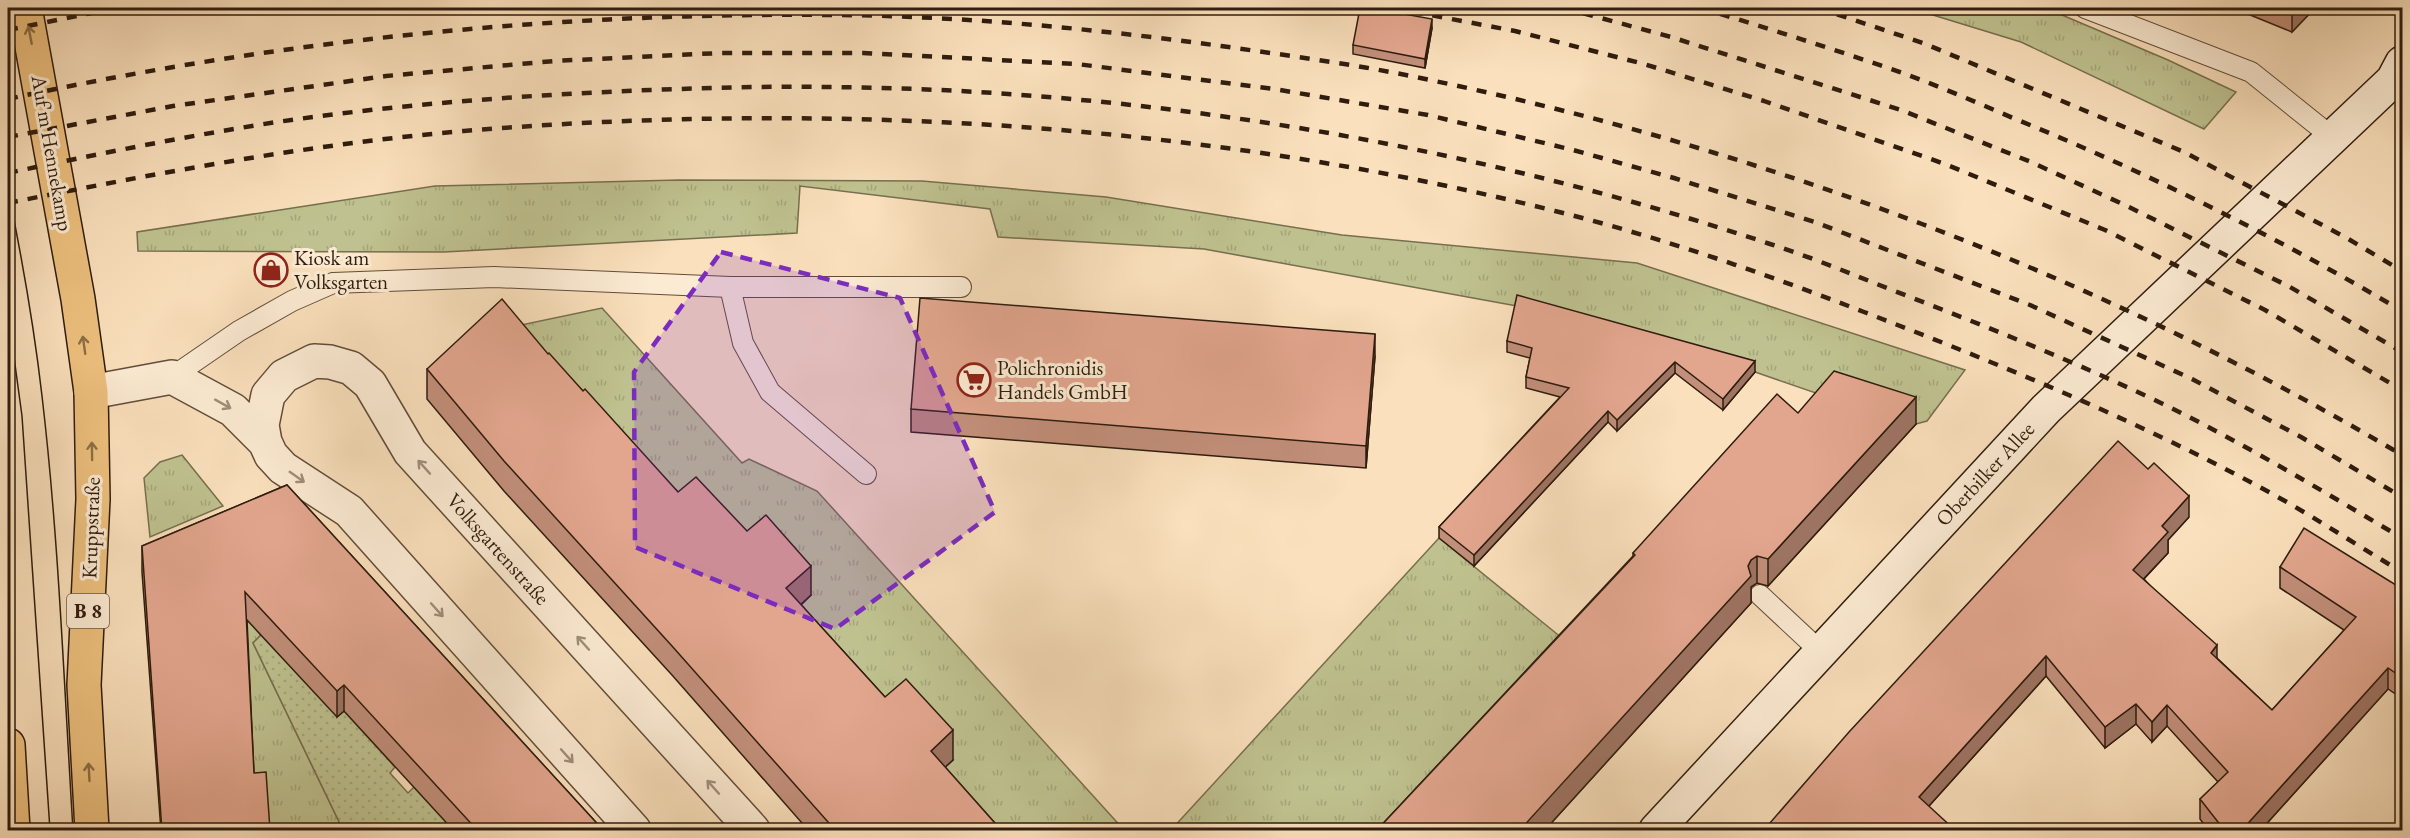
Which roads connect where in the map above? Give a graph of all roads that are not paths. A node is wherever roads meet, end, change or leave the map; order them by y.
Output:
1 (25, 8) edge
2 (2085, 8) edge
3 (2399, 76) edge
4 (2332, 137) junction
5 (730, 287) junction
6 (961, 287) dead end
7 (78, 299) joint
8 (172, 377) junction
9 (91, 392) junction
10 (265, 442) junction
11 (866, 474) dead end
12 (1760, 595) edge
13 (1821, 652) junction
14 (8, 745) edge
15 (13, 831) edge
16 (92, 831) edge
17 (634, 831) edge
18 (753, 831) edge
19 (1656, 831) edge

7 -> 1 main road, Auf'm Hennekamp / B 8
2 - 4 lane
3 - 4 street, Oberbilker Allee
4 - 13 street, Oberbilker Allee
5 - 6 lane
5 - 8 lane
5 - 11 lane
9 -> 7 main road, Kruppstraße / B 8
8 - 9 street
8 -> 10 street
16 -> 9 main road, Kruppstraße / B 8
10 -> 17 street
18 -> 10 street, Volksgartenstraße
12 - 13 lane
13 - 19 street, Oberbilker Allee
14 - 15 main road

